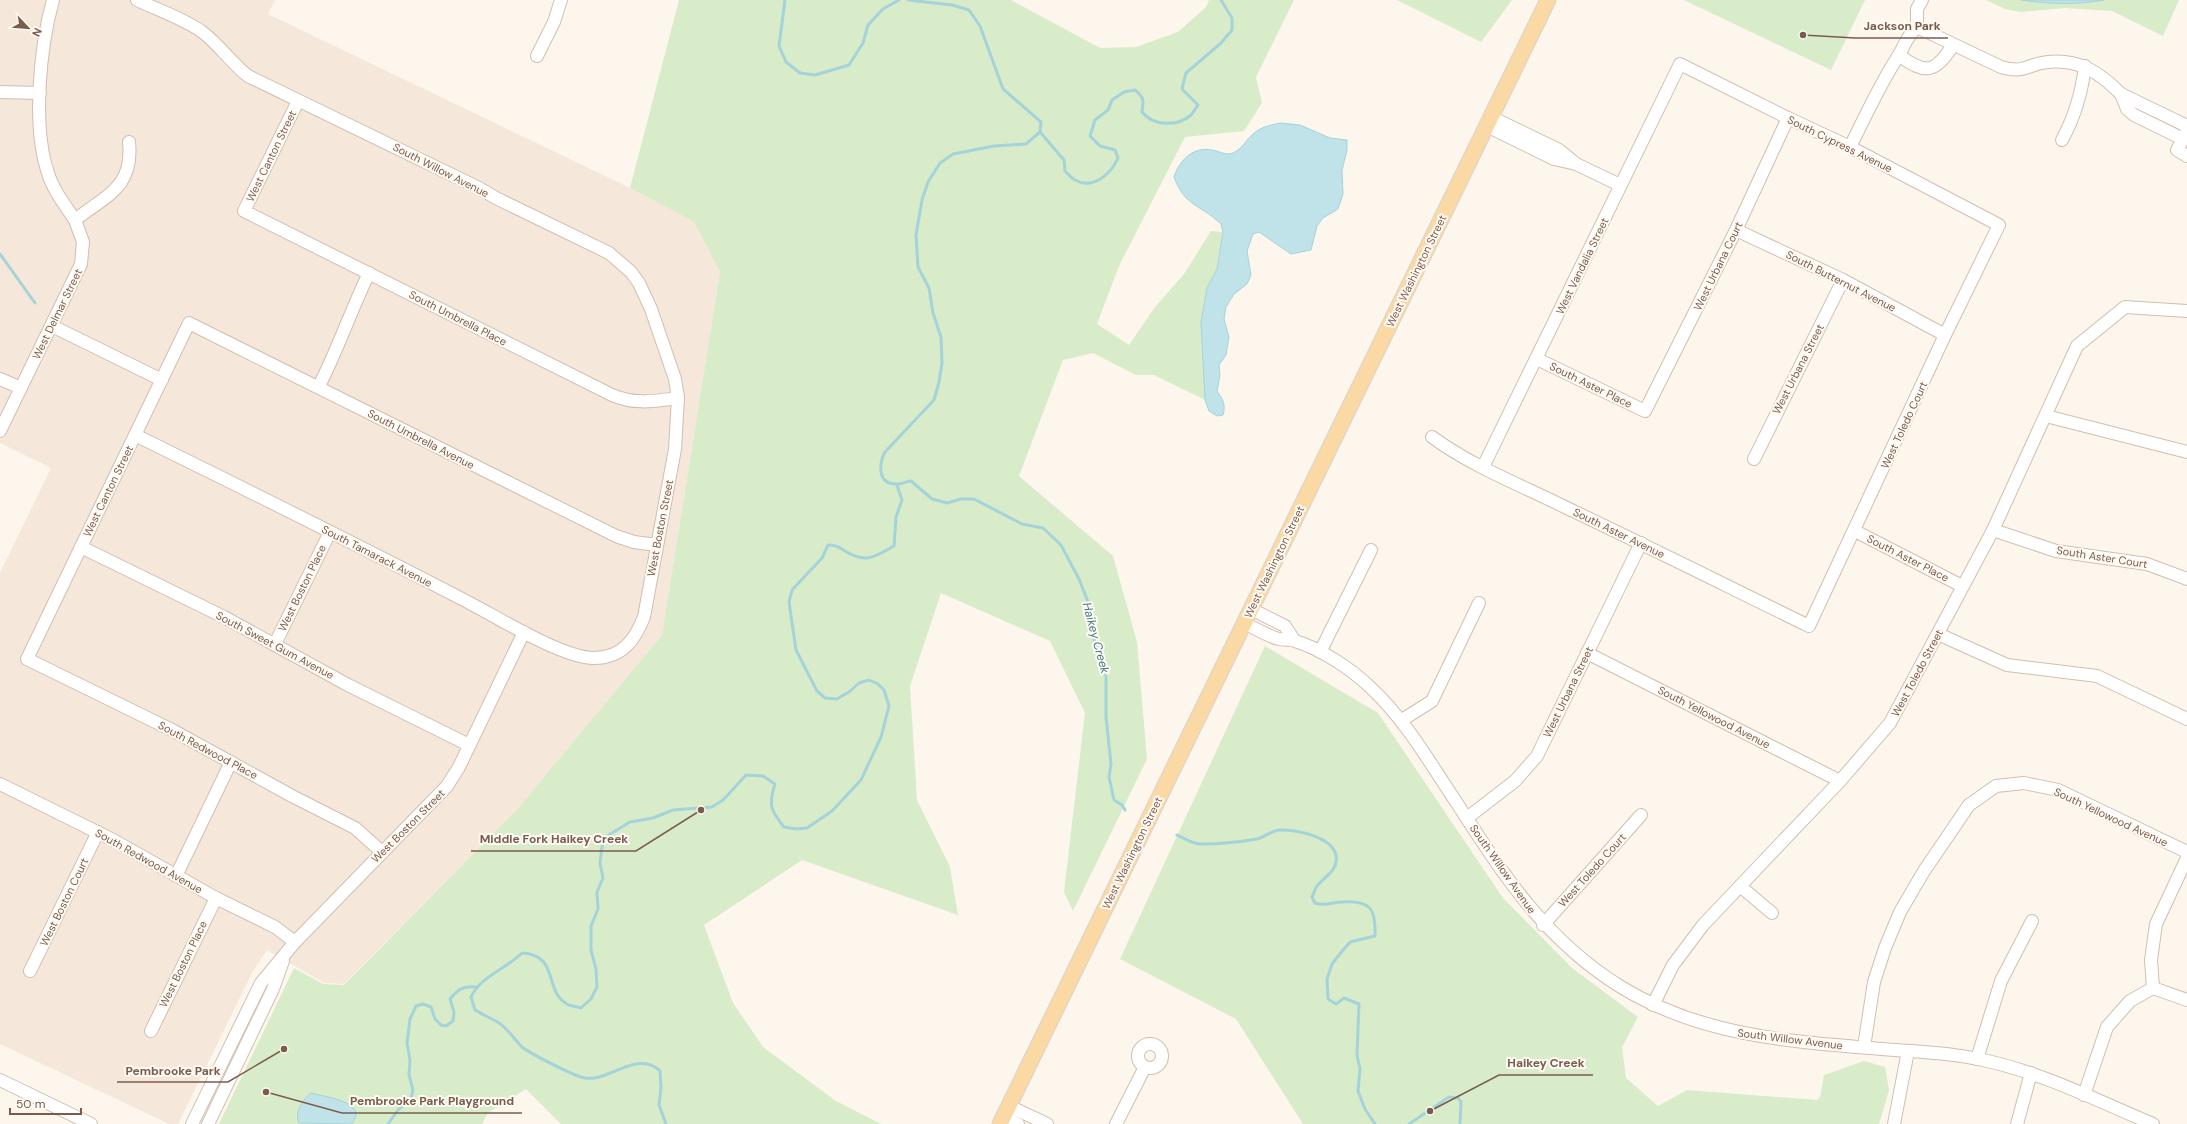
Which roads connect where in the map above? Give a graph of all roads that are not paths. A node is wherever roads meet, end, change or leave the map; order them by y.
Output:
1 (53, 0) edge
2 (137, 0) edge
3 (561, 0) edge
4 (1548, 0) edge
5 (1922, 0) edge
6 (1917, 27) junction
7 (1953, 45) junction
8 (1899, 54) junction
9 (537, 56) dead end
10 (1680, 64) joint
11 (2085, 66) junction
12 (0, 92) edge
13 (40, 93) junction
14 (2121, 94) junction
15 (298, 101) junction
16 (1788, 118) junction
17 (1489, 122) junction
18 (2187, 126) edge
19 (2185, 134) edge
20 (2062, 140) dead end
21 (129, 142) dead end
22 (1850, 147) junction
23 (2182, 153) edge
24 (1620, 185) junction
25 (244, 211) joint
26 (75, 220) junction
27 (1999, 225) joint
28 (1736, 230) junction
29 (369, 273) junction
30 (1843, 280) junction
31 (2187, 310) edge
32 (189, 324) joint
33 (52, 326) junction
34 (1945, 335) junction
35 (1537, 359) junction
36 (0, 379) edge
37 (162, 380) junction
38 (319, 386) junction
39 (21, 388) junction
40 (678, 398) junction
41 (1645, 411) joint
42 (2046, 416) junction
43 (0, 432) edge
44 (135, 435) junction
45 (1432, 437) dead end
46 (2187, 452) edge
47 (1754, 459) dead end
48 (1483, 467) junction
49 (1993, 530) junction
50 (1855, 531) junction
51 (330, 532) junction
52 (1641, 543) junction
53 (657, 546) junction
54 (81, 547) junction
55 (1371, 550) dead end
56 (2187, 579) edge
57 (1962, 586) junction
58 (1479, 603) dead end
59 (1247, 616) junction
60 (1809, 626) joint
61 (524, 632) junction
62 (1938, 634) junction
63 (275, 644) junction
64 (621, 650) joint
65 (1320, 652) junction
66 (1587, 653) junction
67 (27, 659) joint
68 (2187, 719) edge
69 (1402, 720) junction
70 (469, 745) junction
71 (231, 762) junction
72 (1840, 781) junction
73 (0, 784) edge
74 (1641, 815) dead end
75 (1467, 818) junction
76 (98, 832) junction
77 (382, 852) junction
78 (2187, 852) edge
79 (2187, 858) edge
80 (176, 876) junction
81 (1740, 886) junction
82 (216, 898) junction
83 (1772, 913) dead end
84 (2032, 921) dead end
85 (1543, 925) junction
86 (295, 942) junction
87 (284, 956) junction
88 (30, 971) dead end
89 (2153, 988) junction
90 (2187, 1000) edge
91 (1653, 1005) junction
92 (152, 1031) dead end
93 (1864, 1047) junction
94 (1908, 1051) junction
95 (1977, 1058) junction
96 (1145, 1066) dead end
97 (2031, 1073) junction
98 (0, 1080) edge
99 (2084, 1095) junction
100 (1004, 1115) edge
101 (91, 1124) edge
102 (192, 1124) edge
103 (208, 1124) edge
104 (1018, 1124) edge
105 (1047, 1124) edge
106 (1116, 1124) edge
107 (1894, 1124) edge
108 (2017, 1124) edge
109 (2153, 1124) edge

1 - 13 street, West Delmar Street
2 - 15 street, South Willow Avenue
3 - 9 street
4 - 17 main road, West Washington Street
5 - 6 street
6 - 7 street
6 - 8 street
7 - 8 street
7 - 11 street
8 - 22 street
10 - 16 street, South Cypress Avenue
10 - 24 street, West Vandalia Street
11 - 14 street
11 - 20 street
12 - 13 street
13 - 26 street, West Delmar Street
14 - 18 street
14 - 19 street
15 - 25 street, West Canton Street
15 - 40 street, South Willow Avenue
16 - 22 street, South Cypress Avenue
16 - 28 street, West Urbana Court
17 - 24 street
17 - 59 main road, West Washington Street
19 - 23 street
21 - 26 street
22 - 27 street, South Cypress Avenue
24 - 35 street, West Vandalia Street
25 - 29 street, South Umbrella Place
26 - 33 street, West Delmar Street
27 - 34 street, West Toledo Court
28 - 30 street, South Butternut Avenue
28 - 41 street, West Urbana Court
29 - 38 street
29 - 40 street, South Umbrella Place
30 - 34 street, South Butternut Avenue
30 - 47 street, West Urbana Street
31 - 42 street, West Toledo Street
32 - 37 street, West Canton Street
32 - 38 street, South Umbrella Avenue
33 - 37 street
33 - 39 street, West Delmar Street
34 - 50 street, West Toledo Court
35 - 41 street, South Aster Place
35 - 48 street, West Vandalia Street
36 - 39 street
37 - 44 street, West Canton Street
38 - 53 street, South Umbrella Avenue
39 - 43 street, West Delmar Street
40 - 53 street, West Boston Street
42 - 46 street
42 - 49 street, West Toledo Street
44 - 51 street, South Tamarack Avenue
44 - 54 street, West Canton Street
45 - 48 street, South Aster Avenue
48 - 52 street, South Aster Avenue
49 - 56 street, South Aster Court
49 - 57 street, West Toledo Street
50 - 57 street, South Aster Place
50 - 60 street, West Toledo Court
51 - 61 street, South Tamarack Avenue
51 - 63 street, West Boston Place
52 - 60 street, South Aster Avenue
52 - 66 street, West Urbana Street
53 - 64 street, West Boston Street
54 - 63 street, South Sweet Gum Avenue
54 - 67 street, West Canton Street
55 - 65 street
57 - 62 street, West Toledo Street
58 - 69 street
59 - 65 street, South Willow Avenue
59 - 100 main road, West Washington Street
61 - 64 street, South Tamarack Avenue
61 - 70 street, West Boston Street
62 - 68 street
62 - 72 street, West Toledo Street
63 - 70 street, South Sweet Gum Avenue
65 - 69 street, South Willow Avenue
66 - 72 street, South Yellowood Avenue
66 - 75 street, West Urbana Street
67 - 71 street, South Redwood Place
69 - 75 street, South Willow Avenue
70 - 77 street, West Boston Street
71 - 77 street, South Redwood Place
71 - 80 street
72 - 81 street, West Toledo Street
73 - 76 street, South Redwood Avenue
74 - 85 street, West Toledo Court
75 - 85 street, South Willow Avenue
76 - 80 street, South Redwood Avenue
76 - 88 street, West Boston Court
77 - 86 street, West Boston Street
78 - 93 street, South Yellowood Avenue
79 - 89 street
80 - 82 street, South Redwood Avenue
81 - 83 street
81 - 91 street, West Toledo Street
82 - 86 street, South Redwood Avenue
82 - 92 street, West Boston Place
84 - 95 street
85 - 91 street, South Willow Avenue
86 - 87 street, West Boston Street
87 - 102 street, West Boston Street
87 - 103 street, West Boston Street
89 - 90 street
89 - 99 street
91 - 93 street, South Willow Avenue
93 - 94 street, South Willow Avenue
94 - 95 street, South Willow Avenue
94 - 107 street
95 - 97 street, South Willow Avenue
96 - 106 street
97 - 99 street, South Willow Avenue
97 - 108 street
98 - 101 street
99 - 109 street, South Willow Avenue
100 - 104 street
100 - 105 street

